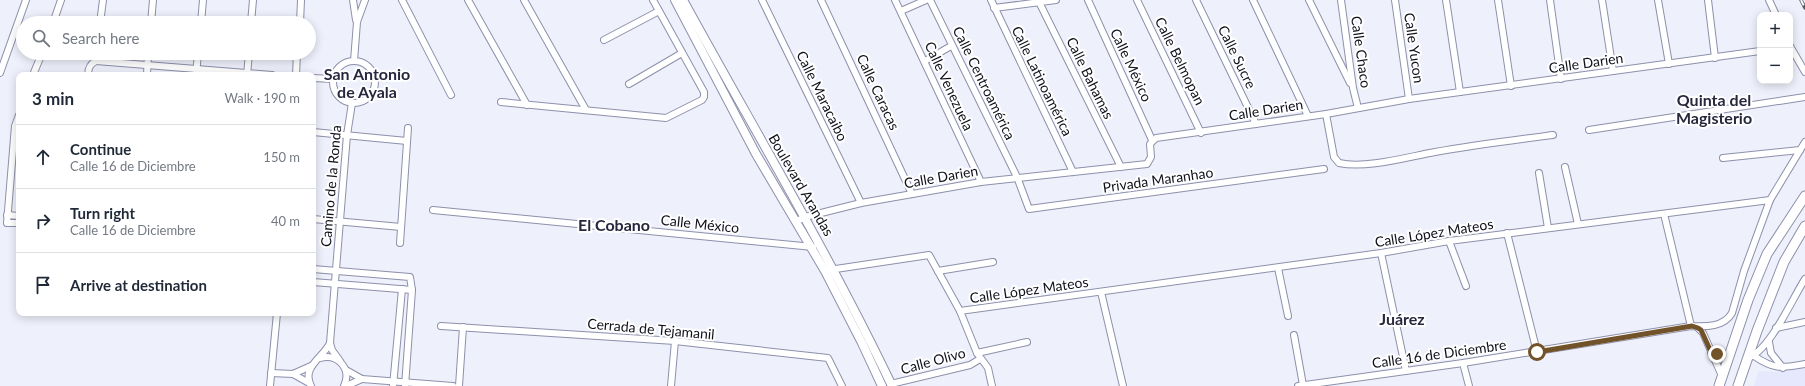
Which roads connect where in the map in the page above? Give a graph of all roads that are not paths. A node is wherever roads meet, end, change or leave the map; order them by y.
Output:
1 (26, 0) edge
2 (61, 0) edge
3 (103, 0) edge
4 (153, 0) edge
5 (203, 0) edge
6 (253, 0) edge
7 (301, 0) edge
8 (353, 0) edge
9 (365, 0) edge
10 (402, 0) edge
11 (468, 0) edge
12 (524, 0) edge
13 (653, 0) edge
14 (675, 0) edge
15 (683, 0) edge
16 (762, 0) edge
17 (822, 0) edge
18 (895, 0) edge
19 (926, 0) edge
20 (930, 0) edge
21 (991, 0) edge
22 (1056, 0) edge
23 (1088, 0) edge
24 (1137, 0) edge
25 (1196, 0) edge
26 (1253, 0) edge
27 (1309, 0) edge
28 (1341, 0) edge
29 (1395, 0) edge
30 (1446, 0) edge
31 (1498, 0) edge
32 (1550, 0) edge
33 (1602, 0) edge
34 (1658, 0) edge
35 (1708, 0) edge
36 (1769, 0) edge
37 (1038, 1) edge
38 (994, 8) junction
39 (901, 11) junction
40 (659, 12) junction
41 (1775, 12) edge
42 (20, 16) edge
43 (55, 16) edge
44 (101, 16) edge
45 (152, 16) edge
46 (202, 16) edge
47 (252, 16) edge
48 (300, 16) edge
49 (357, 22) junction
50 (16, 28) edge
51 (604, 40) dead end
52 (951, 46) junction
53 (1791, 48) edge
54 (1757, 51) edge
55 (682, 53) junction
56 (1715, 58) junction
57 (39, 60) edge
58 (147, 60) edge
59 (197, 60) edge
60 (248, 60) edge
61 (297, 60) edge
62 (96, 61) joint
63 (354, 61) junction
64 (925, 61) junction
65 (1669, 64) junction
66 (147, 65) junction
67 (1613, 71) junction
68 (34, 72) edge
69 (88, 72) edge
70 (146, 72) edge
71 (196, 72) edge
72 (247, 72) edge
73 (296, 72) edge
74 (1805, 72) edge
75 (0, 74) edge
76 (316, 78) edge
77 (333, 79) junction
78 (1561, 79) junction
79 (629, 84) dead end
80 (1511, 86) junction
81 (1353, 88) junction
82 (1460, 92) junction
83 (451, 95) dead end
84 (1805, 97) edge
85 (1409, 99) junction
86 (501, 102) dead end
87 (352, 103) junction
88 (527, 105) junction
89 (1358, 108) junction
90 (586, 110) junction
91 (1326, 114) junction
92 (1308, 116) junction
93 (16, 123) edge
94 (1256, 124) junction
95 (408, 128) dead end
96 (1589, 130) dead end
97 (316, 132) edge
98 (1201, 132) junction
99 (347, 135) junction
100 (1553, 135) dead end
101 (1152, 140) junction
102 (407, 141) junction
103 (1805, 142) edge
104 (763, 144) junction
105 (1800, 150) junction
106 (756, 154) junction
107 (1723, 158) dead end
108 (1121, 167) junction
109 (1565, 167) dead end
110 (1324, 169) dead end
111 (1073, 172) junction
112 (1538, 173) dead end
113 (1017, 177) junction
114 (981, 182) junction
115 (912, 194) junction
116 (1805, 196) edge
117 (1770, 200) junction
118 (861, 203) junction
119 (433, 210) dead end
120 (1664, 214) junction
121 (7, 215) junction
122 (16, 216) edge
123 (316, 219) edge
124 (801, 219) junction
125 (340, 221) junction
126 (16, 223) edge
127 (1578, 224) junction
128 (1805, 226) edge
129 (401, 227) junction
130 (1548, 228) junction
131 (1507, 233) junction
132 (1449, 241) junction
133 (400, 243) dead end
134 (812, 247) junction
135 (822, 247) junction
136 (1382, 253) junction
137 (993, 262) dead end
138 (1278, 268) junction
139 (316, 269) edge
140 (829, 270) junction
141 (336, 271) junction
142 (938, 271) junction
143 (1805, 280) edge
144 (316, 282) edge
145 (335, 284) junction
146 (1466, 286) dead end
147 (402, 289) junction
148 (412, 290) junction
149 (1101, 292) junction
150 (960, 311) junction
151 (277, 316) edge
152 (1288, 316) dead end
153 (1805, 322) edge
154 (441, 326) dead end
155 (463, 327) junction
156 (1695, 327) junction
157 (1776, 328) junction
158 (1294, 335) dead end
159 (675, 341) junction
160 (1027, 342) dead end
161 (1769, 342) junction
162 (330, 344) junction
163 (1537, 352) junction
164 (1711, 352) junction
165 (1729, 354) junction
166 (979, 356) junction
167 (1751, 357) junction
168 (319, 359) junction
169 (340, 361) junction
170 (1463, 363) junction
171 (1805, 364) edge
172 (311, 366) junction
173 (1783, 368) junction
174 (346, 370) junction
175 (1406, 371) junction
176 (271, 373) junction
177 (294, 374) junction
178 (1722, 376) junction
179 (362, 379) junction
180 (393, 384) edge
181 (405, 384) edge
182 (310, 385) edge
183 (891, 385) edge
184 (270, 386) edge
185 (345, 386) edge
186 (453, 386) edge
187 (458, 386) edge
188 (671, 386) edge
189 (842, 386) edge
190 (882, 386) edge
191 (992, 386) edge
192 (1123, 386) edge
193 (1300, 386) edge
194 (1469, 386) edge
195 (1719, 386) edge
196 (1738, 386) edge

1 - 42 street
2 - 43 street
3 - 44 street
4 - 45 street
5 - 46 street
6 - 47 street
7 - 48 street
8 - 49 street
9 - 49 street
10 - 83 street
11 - 88 street
12 - 90 street
13 - 40 street
14 - 106 main road, Boulevard Arandas
15 - 104 main road, Boulevard Arandas
16 - 118 street, Calle Maracaibo
17 - 115 street, Calle Caracas
18 - 39 street, Calle Venezuela
19 - 39 street
20 - 52 street, Calle Centroamérica
21 - 38 street, Calle Latinoamérica
22 - 37 street
23 - 101 street, Calle México
24 - 98 street, Calle Belmopan
25 - 94 street, Calle Sucre
26 - 92 street
27 - 81 street
28 - 81 street, Calle Chaco
29 - 85 street, Calle Yucon
30 - 82 street
31 - 80 street
32 - 78 street
33 - 67 street
34 - 65 street
35 - 56 street
36 - 41 street
37 - 38 street
37 - 108 street, Calle Bahamas
38 - 111 street, Calle Latinoamérica
39 - 64 street, Calle Venezuela
40 - 51 street
40 - 55 street
49 - 63 street
50 - 75 street
52 - 64 street
52 - 113 street, Calle Centroamérica
53 - 74 street
54 - 56 street, Calle Darien
55 - 79 street
55 - 90 street
56 - 65 street, Calle Darien
57 - 68 street
58 - 66 street
59 - 71 street
60 - 72 street
61 - 73 street
62 - 66 street
62 - 69 street
63 - 77 street
63 - 87 street
64 - 114 street, Calle Venezuela
65 - 67 street, Calle Darien
66 - 70 street
66 - 71 street
67 - 78 street, Calle Darien
76 - 77 street
77 - 87 street
78 - 80 street, Calle Darien
80 - 82 street, Calle Darien
81 - 89 street, Calle Chaco
82 - 85 street, Calle Darien
84 - 96 street
85 - 89 street, Calle Darien
86 - 88 street
87 - 99 street, Camino de la Ronda
88 - 90 street
89 - 91 street, Calle Darien
91 - 92 street, Calle Darien
91 - 100 street
92 - 94 street, Calle Darien
93 - 121 street
94 - 98 street, Calle Darien
95 - 102 street
97 - 99 street
98 - 101 street, Calle Darien
99 - 102 street
99 - 125 street, Camino de la Ronda
101 - 108 street, Calle Darien
102 - 129 street
103 - 105 street, Calle 16 de Diciembre
104 - 106 street
104 - 124 main road, Boulevard Arandas
105 - 107 street
105 - 117 street, Calle 16 de Diciembre
106 - 124 main road, Boulevard Arandas
108 - 111 street, Calle Darien
109 - 127 street
110 - 113 street, Privada Maranhao
111 - 113 street, Calle Darien
112 - 130 street
113 - 114 street, Calle Darien
114 - 115 street, Calle Darien
115 - 118 street, Calle Darien
116 - 165 main road
117 - 120 street, Calle López Mateos
117 - 156 street, Calle 16 de Diciembre
118 - 124 street, Calle Darien
119 - 134 street, Calle México
120 - 127 street, Calle López Mateos
120 - 156 street
121 - 122 street
121 - 126 street
123 - 125 street
124 - 134 main road, Boulevard Arandas
124 - 135 main road, Boulevard Arandas
125 - 129 street
125 - 141 street, Camino de la Ronda
127 - 130 street, Calle López Mateos
128 - 167 main road
129 - 133 street
130 - 131 street, Calle López Mateos
131 - 132 street, Calle López Mateos
131 - 163 street
132 - 136 street, Calle López Mateos
132 - 146 street
134 - 135 street, Calle México
134 - 140 main road, Boulevard Arandas
135 - 140 main road, Boulevard Arandas
136 - 138 street, Calle López Mateos
136 - 175 street
137 - 142 street
138 - 149 street, Calle López Mateos
138 - 152 street
139 - 141 street
140 - 142 street
140 - 183 main road, Boulevard Arandas
140 - 190 main road, Boulevard Arandas
141 - 145 street, Camino de la Ronda
141 - 148 street
142 - 150 street
143 - 157 street
144 - 145 street
145 - 147 street
145 - 162 street, Camino de la Ronda
147 - 148 street
147 - 180 street
148 - 181 street
149 - 150 street, Calle López Mateos
149 - 192 street, Calle López Mateos
150 - 166 street
151 - 176 street
153 - 157 street
154 - 155 street, Cerrada de Tejamanil
155 - 159 street, Cerrada de Tejamanil
155 - 187 street
156 - 163 street, Calle 16 de Diciembre
156 - 164 street
157 - 161 street
158 - 193 street
159 - 188 street
159 - 189 street, Cerrada de Tejamanil
160 - 166 street, Calle Olivo
161 - 167 street
161 - 173 street
162 - 168 street
162 - 169 street
163 - 170 street, Calle 16 de Diciembre
164 - 165 street
164 - 178 street
165 - 178 main road
166 - 183 street, Calle Olivo
166 - 191 street
167 - 173 street
167 - 196 main road
168 - 169 street
168 - 172 street
169 - 174 street
170 - 175 street, Calle 16 de Diciembre
170 - 194 street
171 - 173 street
172 - 177 street
172 - 182 street
174 - 179 street
174 - 185 street
175 - 193 street, Calle 16 de Diciembre
176 - 177 street
176 - 184 street
177 - 182 street
178 - 195 main road
179 - 180 street
179 - 185 street
180 - 181 street
181 - 186 street

